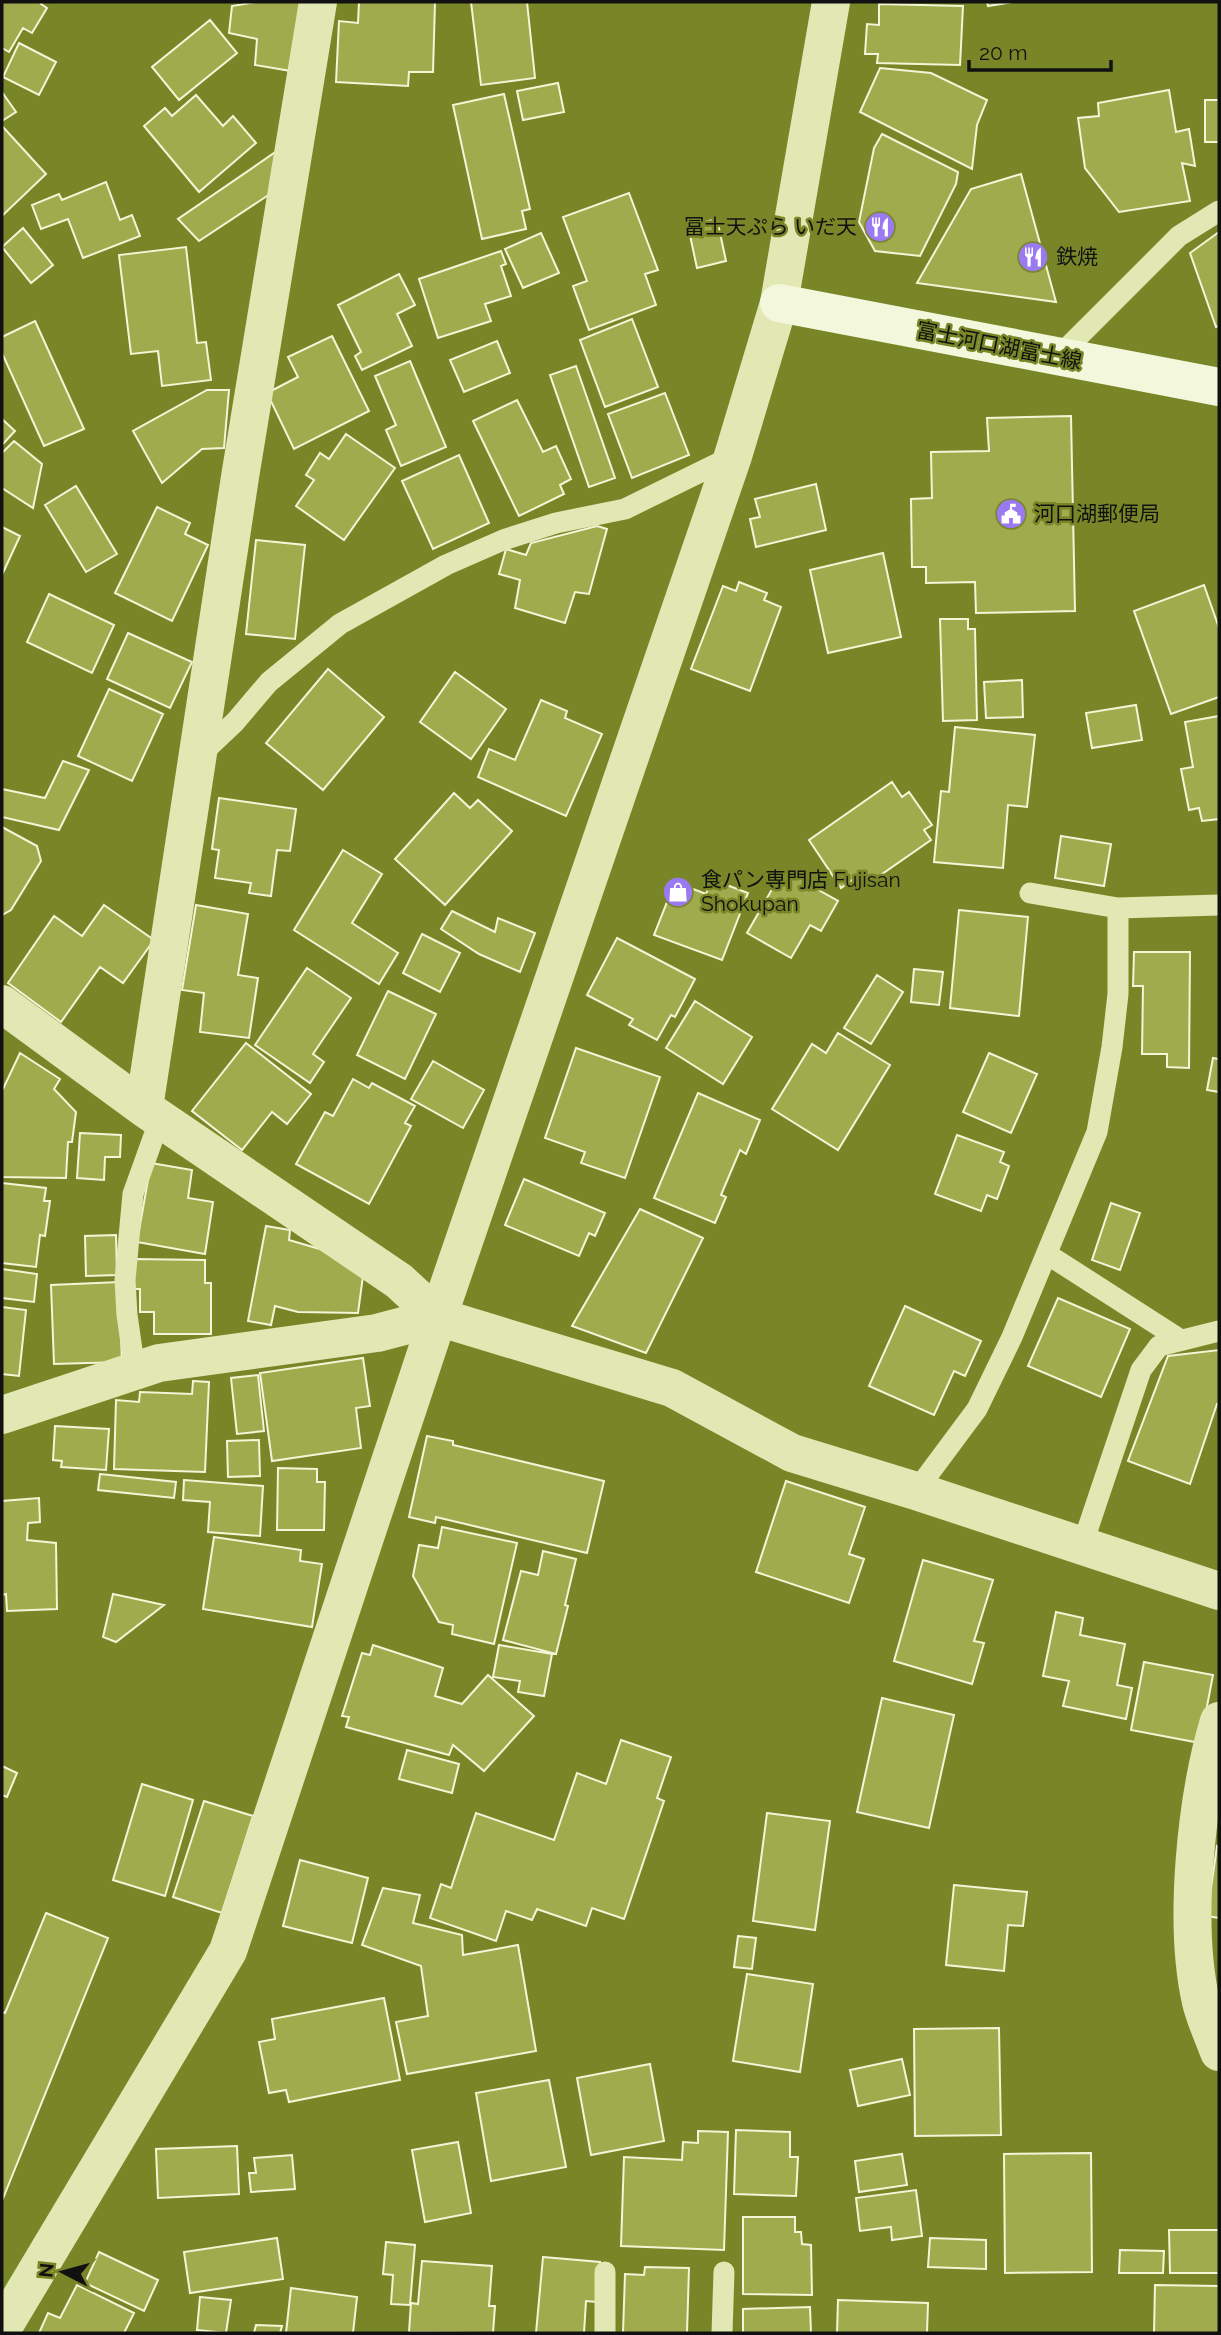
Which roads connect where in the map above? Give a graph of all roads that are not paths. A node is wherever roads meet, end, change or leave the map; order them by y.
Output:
1 (318, 2) edge
2 (831, 2) edge
3 (1219, 211) edge
4 (779, 303) junction
5 (1058, 357) junction
6 (1219, 387) edge
7 (733, 456) junction
8 (198, 757) junction
9 (1030, 893) dead end
10 (1219, 905) edge
11 (1118, 908) junction
12 (2, 1004) edge
13 (152, 1113) junction
14 (1047, 1254) junction
15 (438, 1317) junction
16 (1219, 1331) edge
17 (1181, 1340) junction
18 (135, 1371) junction
19 (4, 1420) edge
20 (916, 1491) junction
21 (1082, 1546) junction
22 (1219, 1591) edge
23 (1219, 1721) edge
24 (1219, 2052) edge
25 (605, 2272) dead end
26 (724, 2272) dead end
27 (2, 2329) edge
28 (605, 2333) edge
29 (722, 2333) edge

1 - 8 street
2 - 4 street
3 - 5 lane
4 - 5 main road, 富士河口湖富士線
4 - 7 street
5 - 6 main road, 富士河口湖富士線
7 - 8 lane
7 - 15 street
8 - 13 street
9 - 11 lane
10 - 11 lane
11 - 14 lane
12 - 13 street
13 - 15 street
13 - 18 lane
14 - 17 lane
14 - 20 lane
15 - 18 street
15 - 20 street
15 - 27 street
16 - 17 lane
17 - 21 lane
18 - 19 street
20 - 21 street
21 - 22 street
23 - 24 street
25 - 28 lane
26 - 29 lane

